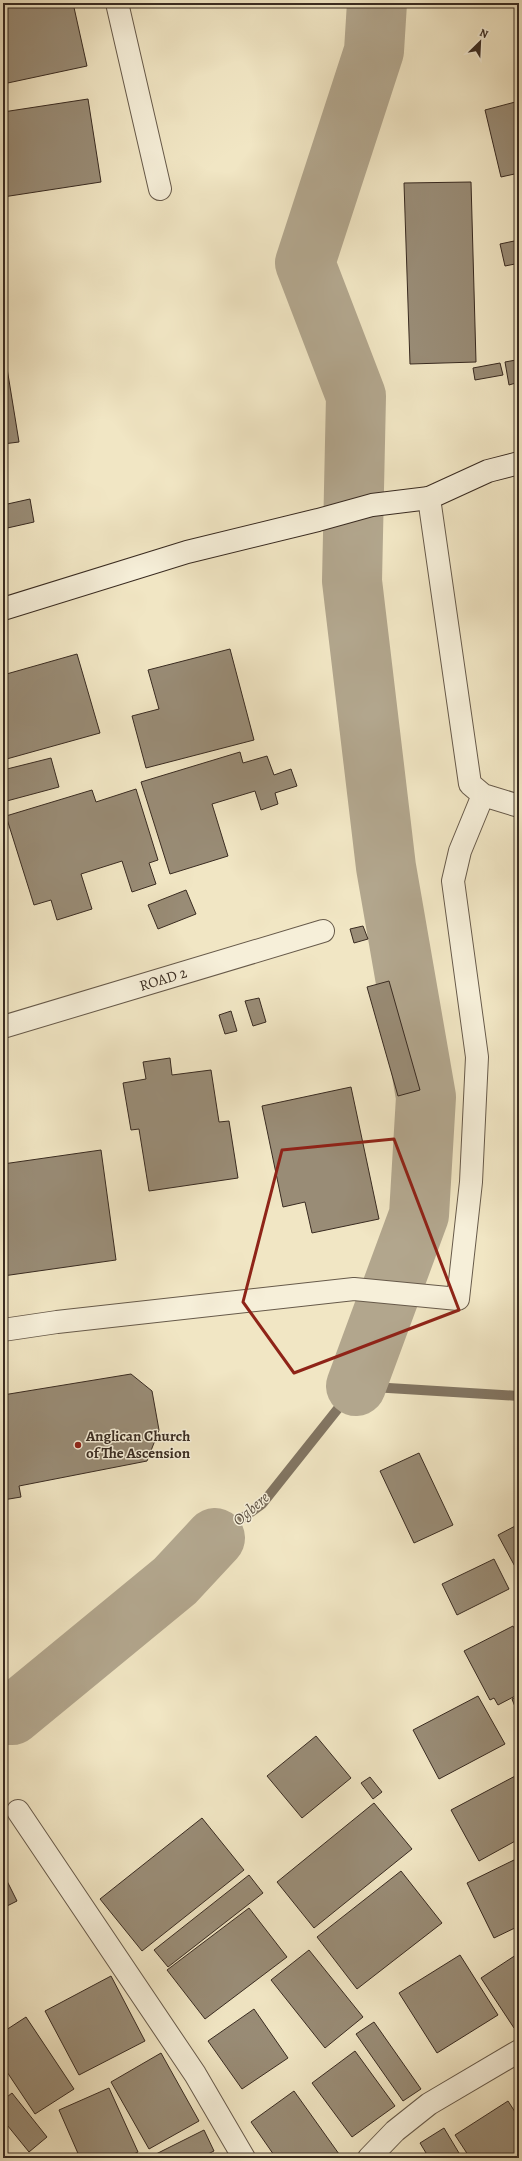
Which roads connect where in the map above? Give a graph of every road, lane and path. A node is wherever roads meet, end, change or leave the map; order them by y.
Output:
1 (118, 3) edge
2 (160, 189) dead end
3 (519, 463) edge
4 (429, 498) junction
5 (3, 609) edge
6 (483, 795) junction
7 (519, 806) edge
8 (323, 931) dead end
9 (3, 1027) edge
10 (3, 1330) edge
11 (18, 1811) dead end
12 (519, 2051) edge
13 (244, 2158) edge
14 (368, 2158) edge

1 - 2 street
3 - 4 street
4 - 5 street
4 - 6 street
6 - 7 street
6 - 10 street
8 - 9 street, ROAD 2
11 - 13 street
12 - 14 street

